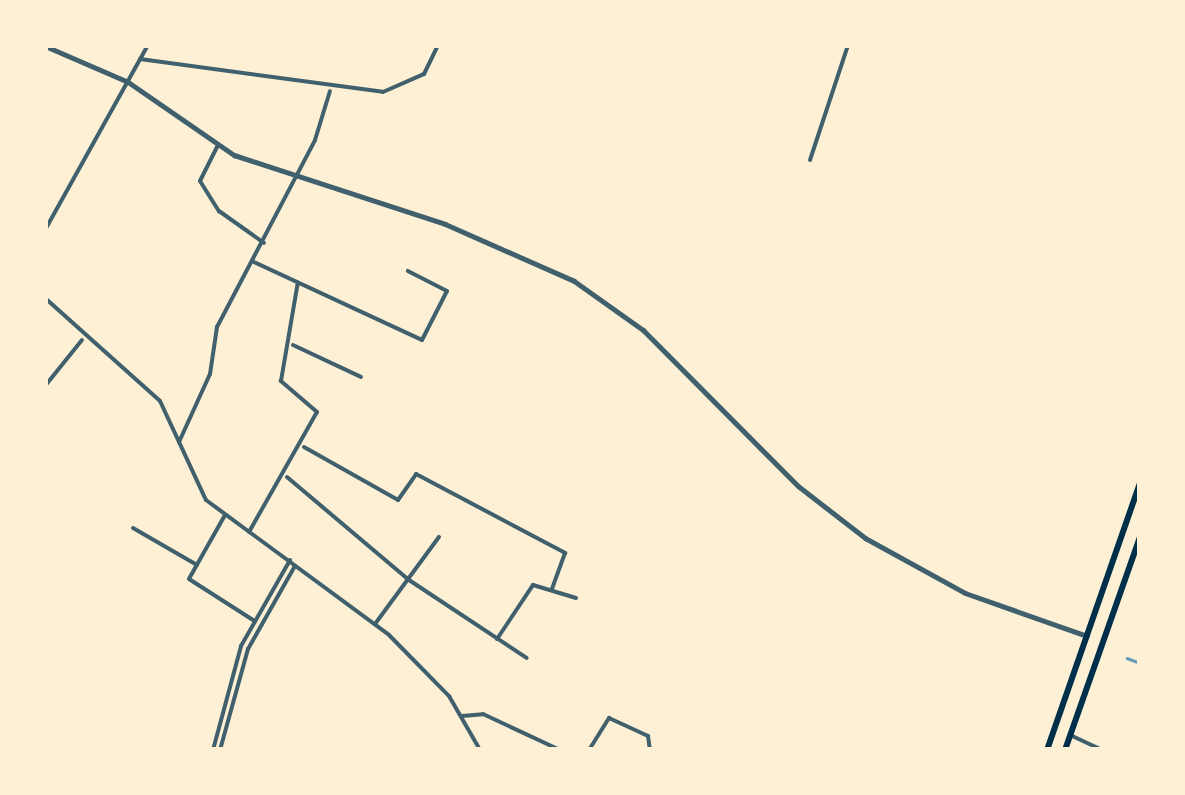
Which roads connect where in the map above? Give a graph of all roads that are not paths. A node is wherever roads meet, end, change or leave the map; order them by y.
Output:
1 (148, 45) edge
2 (438, 45) edge
3 (848, 45) edge
4 (45, 46) edge
5 (140, 59) junction
6 (128, 82) junction
7 (330, 90) junction
8 (218, 145) junction
9 (810, 160) dead end
10 (298, 175) junction
11 (45, 230) edge
12 (264, 243) junction
13 (254, 262) junction
14 (408, 271) dead end
15 (298, 282) junction
16 (45, 298) edge
17 (82, 340) junction
18 (293, 345) junction
19 (361, 378) dead end
20 (45, 386) edge
21 (178, 444) junction
22 (304, 448) junction
23 (287, 478) junction
24 (1140, 483) edge
25 (226, 515) junction
26 (45, 528) edge
27 (133, 528) dead end
28 (249, 532) junction
29 (439, 537) dead end
30 (1140, 537) edge
31 (45, 540) edge
32 (290, 560) junction
33 (296, 564) junction
34 (197, 565) junction
35 (408, 580) junction
36 (552, 589) junction
37 (576, 598) dead end
38 (253, 620) junction
39 (375, 624) junction
40 (1087, 636) junction
41 (496, 639) junction
42 (527, 658) dead end
43 (462, 716) junction
44 (1070, 735) junction
45 (212, 750) edge
46 (220, 750) edge
47 (480, 750) edge
48 (560, 750) edge
49 (589, 750) edge
50 (650, 750) edge
51 (1047, 750) edge
52 (1065, 750) edge
53 (1102, 750) edge

1 - 5 street
2 - 7 street
3 - 9 street
4 - 6 street
5 - 6 street
5 - 7 street
6 - 8 street
6 - 11 street
7 - 10 street
8 - 10 street
8 - 12 street
10 - 12 street
10 - 40 street
12 - 13 street
13 - 15 street
13 - 21 street
14 - 15 street
15 - 18 street
16 - 17 street
17 - 20 street
17 - 21 street
18 - 19 street
18 - 22 street
21 - 25 street
22 - 23 street
22 - 36 street
23 - 28 street
23 - 35 street
24 - 40 main road
25 - 28 street
25 - 34 street
26 - 31 street
27 - 34 street
28 - 32 street
29 - 35 street
30 - 44 main road
32 - 33 street
32 - 38 street
33 - 39 street
33 - 46 street
34 - 38 street
35 - 39 street
35 - 41 street
36 - 37 street
36 - 41 street
38 - 45 street
39 - 43 street
40 - 51 main road
41 - 42 street
43 - 47 street
43 - 48 street
44 - 52 main road
44 - 53 street
49 - 50 street

